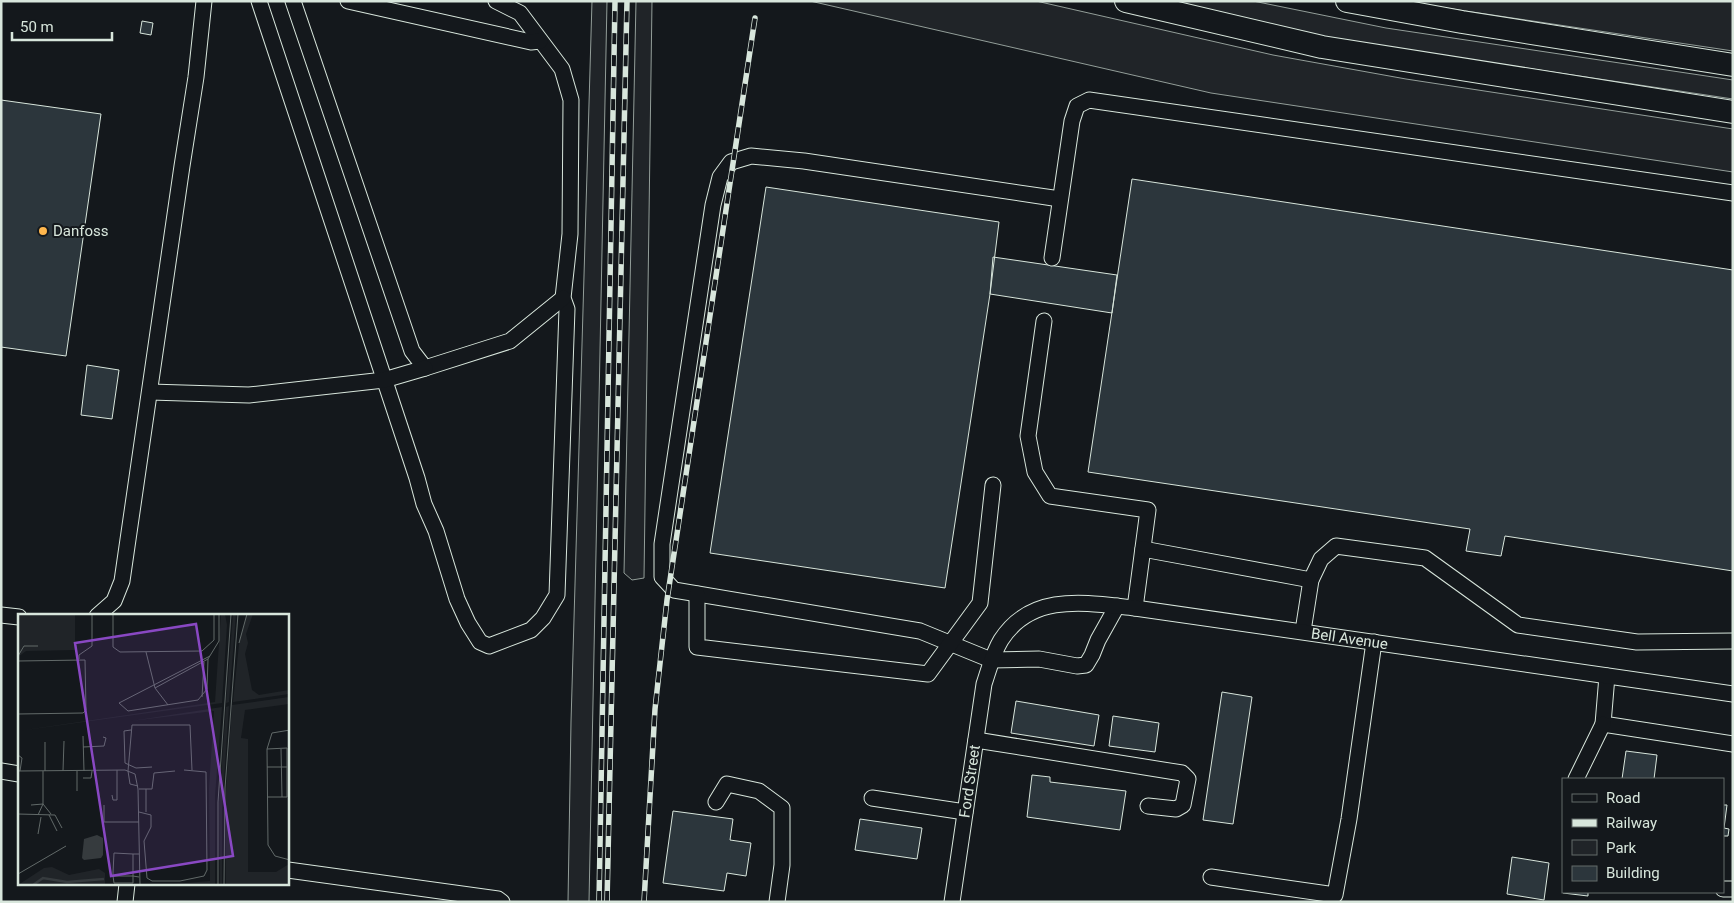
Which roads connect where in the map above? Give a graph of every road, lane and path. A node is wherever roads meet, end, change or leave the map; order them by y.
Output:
1 (204, 1) edge
2 (259, 1) edge
3 (293, 1) edge
4 (348, 1) edge
5 (496, 1) edge
6 (1126, 1) edge
7 (1347, 1) edge
8 (540, 41) junction
9 (1733, 65) edge
10 (1733, 112) edge
11 (1733, 193) edge
12 (1060, 199) junction
13 (1052, 258) dead end
14 (563, 298) junction
15 (1044, 321) dead end
16 (425, 368) junction
17 (384, 380) junction
18 (150, 392) junction
19 (993, 485) dead end
20 (1143, 549) junction
21 (1311, 580) junction
22 (697, 594) junction
23 (1117, 606) junction
24 (1135, 608) junction
25 (99, 614) edge
26 (1, 615) edge
27 (18, 617) edge
28 (1303, 631) junction
29 (1733, 641) edge
30 (1374, 642) junction
31 (950, 644) junction
32 (991, 660) junction
33 (1607, 676) junction
34 (1733, 694) edge
35 (1603, 724) junction
36 (976, 740) junction
37 (1733, 744) edge
38 (1, 771) edge
39 (18, 774) edge
40 (1576, 778) edge
41 (872, 798) dead end
42 (716, 802) dead end
43 (1148, 806) dead end
44 (966, 812) junction
45 (289, 870) edge
46 (1211, 877) dead end
47 (122, 886) edge
48 (124, 902) edge
49 (502, 902) edge
50 (777, 902) edge
51 (952, 902) edge

1 - 18 street
2 - 17 street
3 - 16 street
4 - 8 street
5 - 8 street
6 - 10 highway
7 - 9 highway
8 - 14 street
11 - 12 street
12 - 13 street
12 - 22 street
14 - 16 street
14 - 17 street
15 - 20 street
16 - 17 street
17 - 18 street
18 - 25 street
19 - 31 street
20 - 21 street
20 - 24 street
21 - 28 street
21 - 29 street
22 - 31 street
22 - 31 street
23 - 24 street, Bell Avenue
23 - 32 street, Bell Avenue
23 - 32 street
24 - 28 street, Bell Avenue
26 - 27 street
28 - 30 street, Bell Avenue
30 - 33 street, Bell Avenue
30 - 46 street
31 - 32 street
32 - 36 street, Ford Street
33 - 34 street, Bell Avenue
33 - 35 street
35 - 37 street
35 - 40 street
36 - 43 street
36 - 44 street, Ford Street
38 - 39 street
41 - 44 street
42 - 50 street
44 - 51 street, Ford Street
45 - 49 street
47 - 48 street

